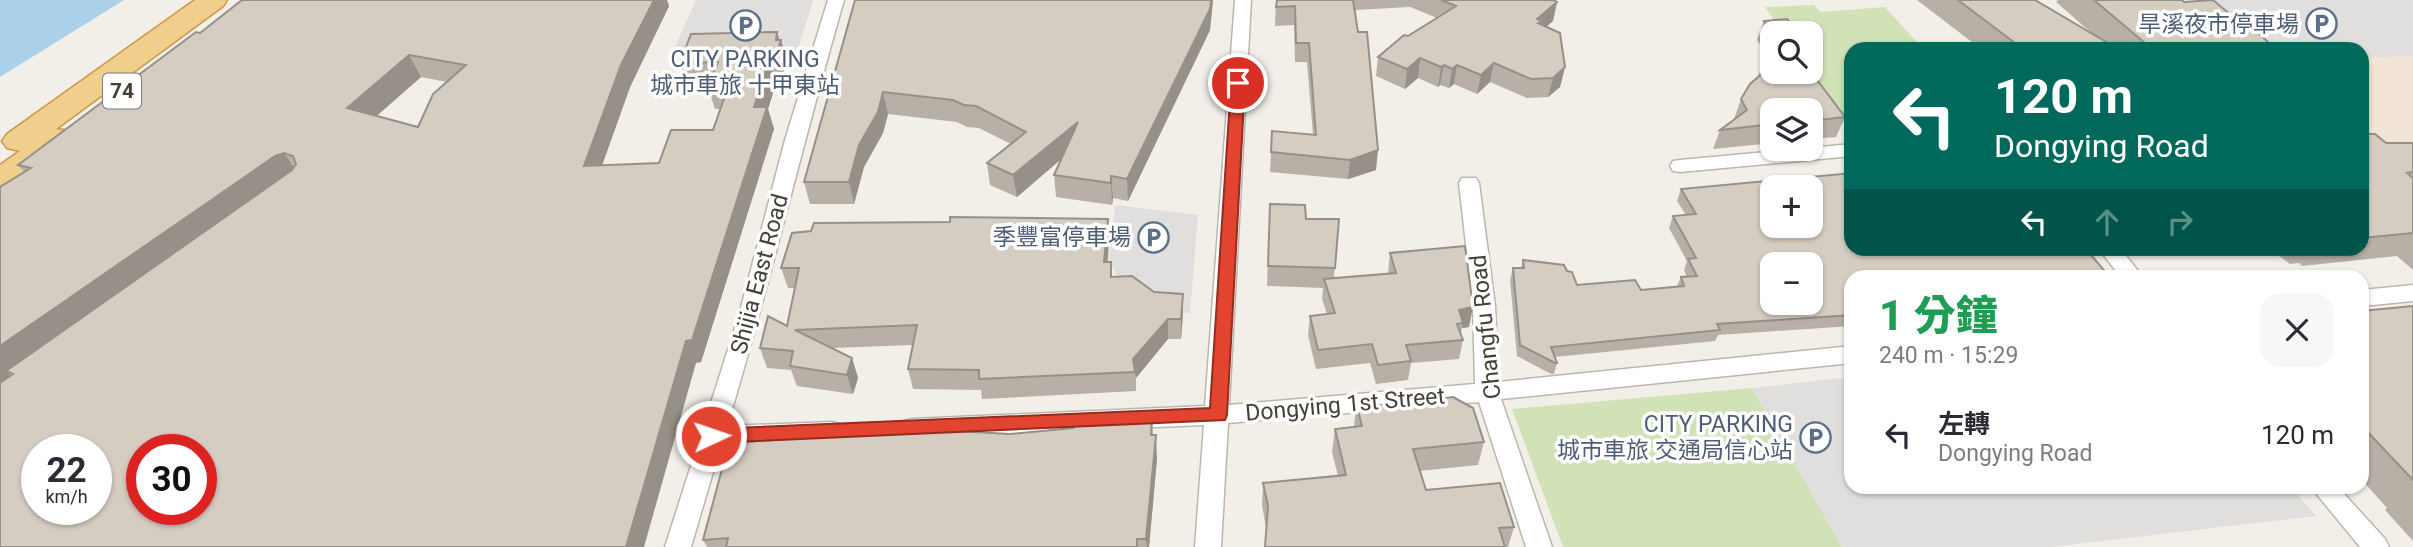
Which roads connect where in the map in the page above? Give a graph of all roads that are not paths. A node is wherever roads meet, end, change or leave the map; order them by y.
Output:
1 (244, 0) edge
2 (836, 0) edge
3 (1243, 0) edge
4 (206, 5) edge
5 (0, 138) edge
6 (1844, 151) edge
7 (0, 154) edge
8 (1681, 166) dead end
9 (0, 181) edge
10 (1469, 184) dead end
11 (2115, 256) edge
12 (2127, 270) edge
13 (2413, 293) edge
14 (2369, 297) edge
15 (1844, 355) edge
16 (1487, 392) junction
17 (1218, 415) junction
18 (889, 429) edge
19 (848, 430) edge
20 (711, 436) junction
21 (2329, 494) edge
22 (678, 547) edge
23 (1208, 547) edge
24 (1539, 547) edge
25 (2376, 547) edge

1 - 9 highway, 74
2 - 20 street, Shijia East Road
3 - 17 street
4 - 5 highway
4 - 7 highway, 74
6 - 8 street
10 - 16 street, Changfu Road
11 - 12 street
13 - 14 street
15 - 16 street, Dongying 1st Street
16 - 17 street, Dongying 1st Street
16 - 24 street, Changfu Road
17 - 18 street, Dongying 1st Street
17 - 23 street
19 - 20 street
20 - 22 street, Shijia East Road
21 - 25 street

